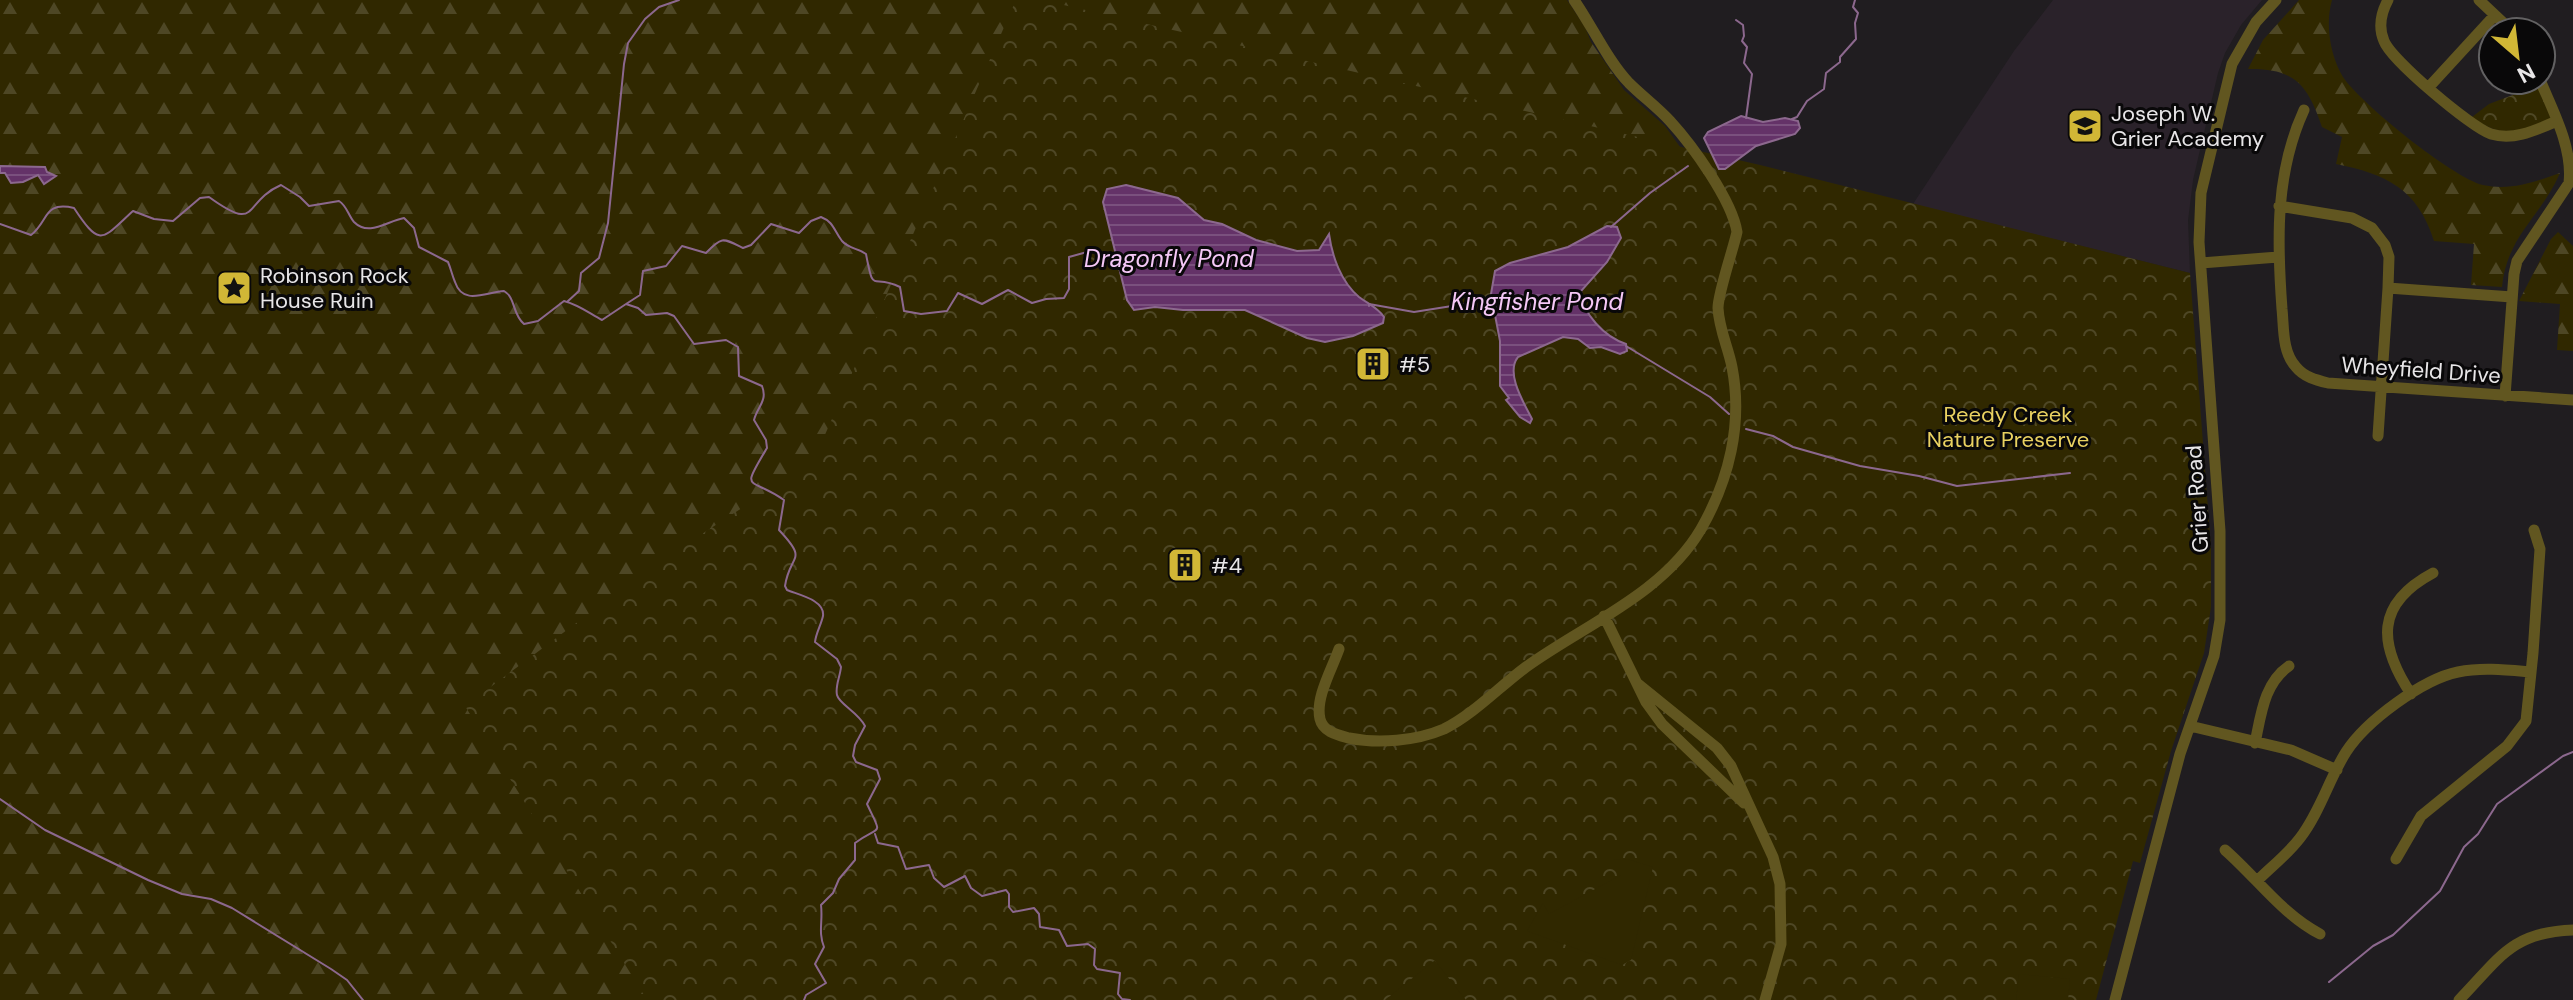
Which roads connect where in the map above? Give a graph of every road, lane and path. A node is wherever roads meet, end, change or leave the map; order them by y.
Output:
1 (1574, 0) edge
2 (2276, 0) edge
3 (2388, 0) edge
4 (2479, 0) edge
5 (2495, 15) joint
6 (2428, 88) junction
7 (2547, 96) edge
8 (2304, 110) dead end
9 (2557, 121) junction
10 (2279, 206) junction
11 (2278, 257) junction
12 (2201, 263) junction
13 (2388, 288) junction
14 (2512, 297) junction
15 (2381, 387) junction
16 (2505, 396) junction
17 (2573, 400) edge
18 (2378, 436) dead end
19 (2534, 530) dead end
20 (2433, 573) dead end
21 (1604, 616) junction
22 (1339, 649) dead end
23 (2289, 666) dead end
24 (2531, 672) junction
25 (1638, 684) junction
26 (2411, 694) junction
27 (2190, 726) junction
28 (2255, 743) junction
29 (2337, 770) junction
30 (1758, 823) junction
31 (2225, 850) dead end
32 (2396, 859) dead end
33 (2257, 881) junction
34 (2573, 930) edge
35 (2320, 934) dead end
36 (2465, 998) edge
37 (1765, 1000) edge
38 (2115, 1000) edge

1 - 21 street
2 - 12 street, Grier Road
3 - 6 street
4 - 5 street
5 - 6 street
6 - 9 street
7 - 9 street
8 - 10 street, Wheyfield Drive
9 - 14 street
10 - 11 street, Wheyfield Drive
10 - 13 street
11 - 12 street
11 - 15 street, Wheyfield Drive
12 - 27 street, Grier Road
13 - 14 street
13 - 15 street
14 - 16 street
15 - 16 street, Wheyfield Drive
15 - 18 street
16 - 17 street, Wheyfield Drive
19 - 24 street
20 - 26 street
21 - 22 street
21 - 25 street
23 - 28 street
24 - 26 street
24 - 32 street
25 - 30 street
25 - 30 street
26 - 29 street
27 - 28 street
27 - 38 street, Grier Road
28 - 29 street
29 - 33 street
30 - 37 street
31 - 33 street
33 - 35 street
34 - 36 street

